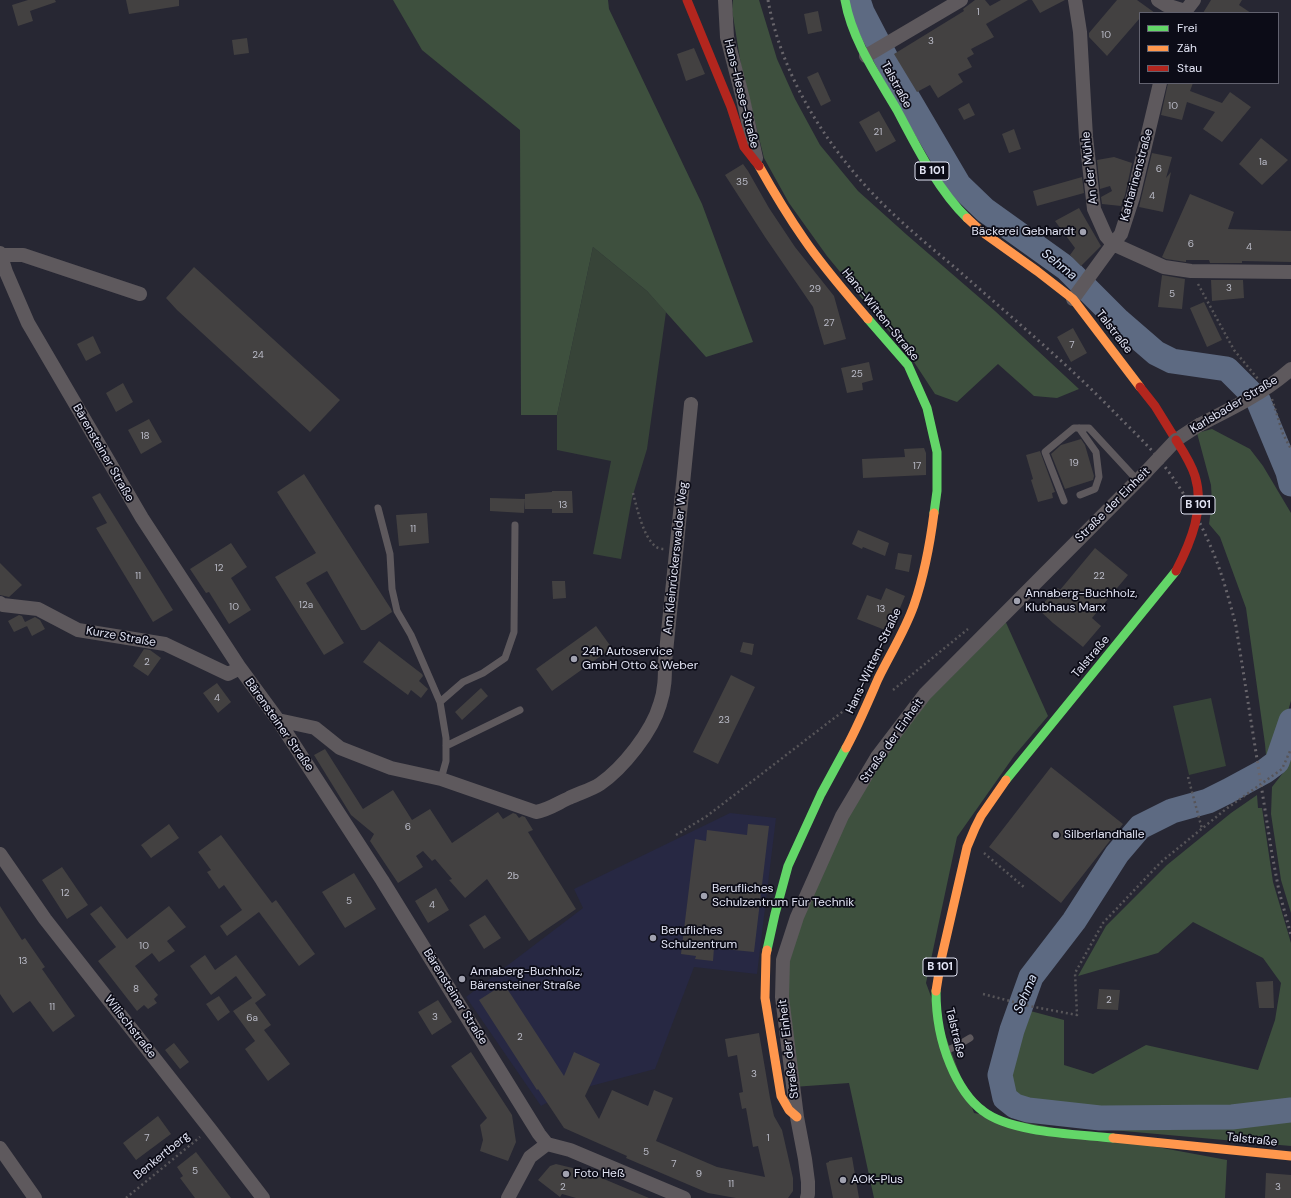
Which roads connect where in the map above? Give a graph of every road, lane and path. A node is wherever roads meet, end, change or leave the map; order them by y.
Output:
1 (687, 0) edge
2 (725, 0) edge
3 (844, 0) edge
4 (961, 0) edge
5 (1076, 0) edge
6 (1158, 0) edge
7 (1194, 0) edge
8 (1183, 8) edge
9 (870, 54) junction
10 (1160, 84) edge
11 (758, 165) junction
12 (1113, 244) junction
13 (0, 254) edge
14 (1191, 271) junction
15 (1291, 272) edge
16 (140, 294) dead end
17 (1076, 296) junction
18 (1291, 369) edge
19 (1262, 384) dead end
20 (1271, 396) dead end
21 (691, 404) dead end
22 (1079, 428) junction
23 (1176, 440) junction
24 (1291, 449) edge
25 (1141, 477) junction
26 (633, 493) dead end
27 (1080, 495) dead end
28 (1064, 501) dead end
29 (378, 508) dead end
30 (515, 525) dead end
31 (676, 550) junction
32 (0, 603) edge
33 (973, 626) dead end
34 (240, 668) junction
35 (888, 694) dead end
36 (440, 702) junction
37 (520, 710) dead end
38 (846, 710) dead end
39 (278, 720) junction
40 (446, 746) junction
41 (1291, 749) edge
42 (1188, 777) dead end
43 (441, 779) junction
44 (1202, 829) junction
45 (676, 835) dead end
46 (984, 853) dead end
47 (0, 854) edge
48 (1025, 888) dead end
49 (983, 994) dead end
50 (970, 1038) dead end
51 (945, 1050) junction
52 (797, 1117) junction
53 (210, 1129) junction
54 (547, 1144) junction
55 (0, 1148) edge
56 (1291, 1156) edge
57 (34, 1198) edge
58 (126, 1198) edge
59 (263, 1198) edge
60 (508, 1198) edge
61 (684, 1198) edge
62 (807, 1198) edge

1 - 11 main road, Hans-Witten-Straße
2 - 11 street, Hans-Hesse-Straße
3 - 9 main road, Talstraße / B 101
4 - 9 street
5 - 12 street, An der Mühle
6 - 8 street
7 - 8 street
9 - 17 main road, Talstraße / B 101
10 - 12 street, Katharinenstraße
11 - 52 main road, Hans-Witten-Straße
12 - 14 street
12 - 17 street, Katharinenstraße
13 - 16 street, Bärensteiner Straße
13 - 34 street, Bärensteiner Straße
14 - 15 street
14 - 19 path
17 - 23 main road, Talstraße / B 101
18 - 23 street, Karlsbader Straße, bridge
20 - 24 path
21 - 31 street, Am Kleinrückerswalder Weg
22 - 25 lane
22 - 27 lane
22 - 28 lane
23 - 25 street, Straße der Einheit, bridge
23 - 51 main road, Talstraße / B 101, bridge
25 - 52 street, Straße der Einheit
26 - 31 path
29 - 36 lane
30 - 36 lane
31 - 43 street, Am Kleinrückerswalder Weg
32 - 34 street, Kurze Straße
33 - 35 path
34 - 39 street, Bärensteiner Straße
36 - 40 lane
37 - 40 lane
38 - 45 path
39 - 43 street, Am Kleinrückerswalder Weg
39 - 54 street, Bärensteiner Straße
40 - 43 lane
41 - 44 path
42 - 44 path
44 - 49 path
46 - 48 path
47 - 53 street, Wilischstraße
50 - 51 lane
51 - 56 main road, Talstraße / B 101
52 - 62 street, Straße der Einheit
53 - 58 path, Benkertberg
53 - 59 street, Wilischstraße
54 - 60 street
54 - 61 street
55 - 57 street

